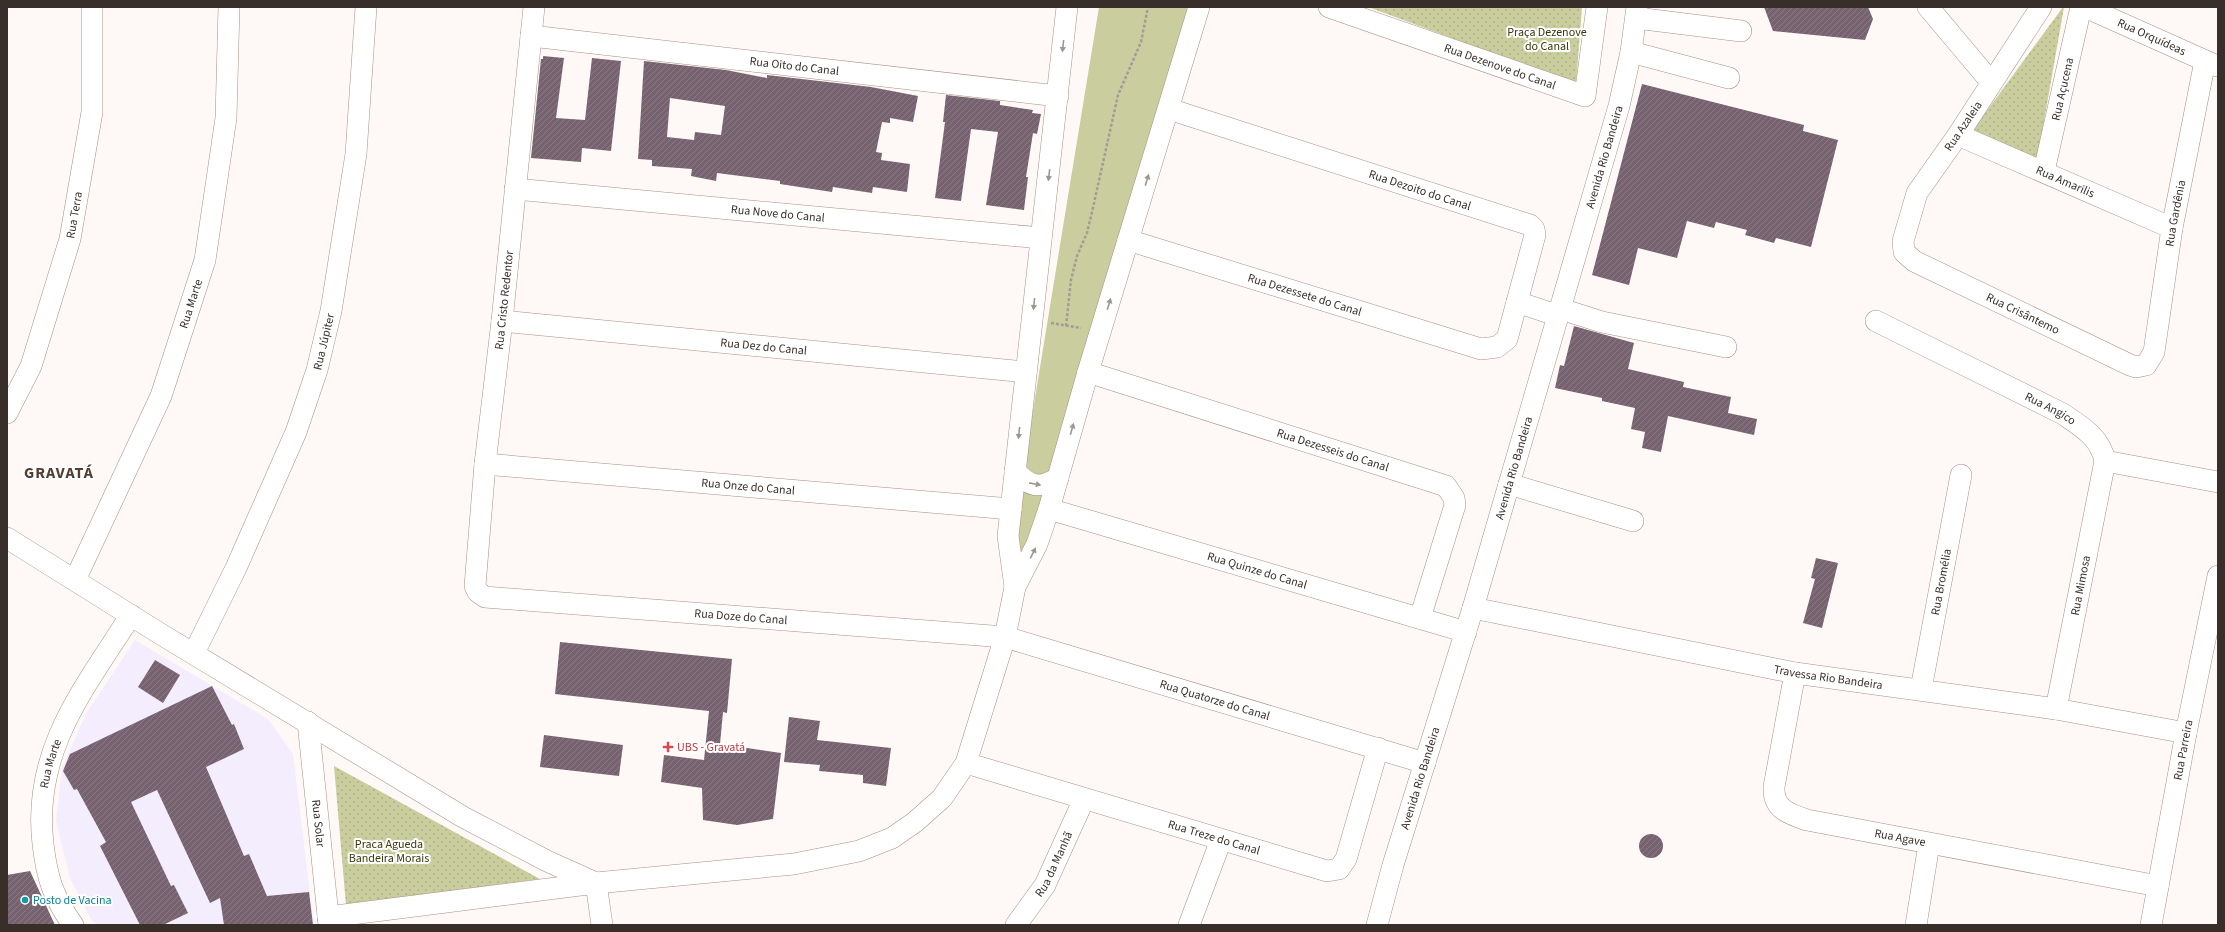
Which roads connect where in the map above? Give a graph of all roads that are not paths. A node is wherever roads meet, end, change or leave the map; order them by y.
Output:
1 (92, 7) edge
2 (229, 7) edge
3 (366, 7) edge
4 (534, 7) edge
5 (1068, 7) edge
6 (1199, 7) edge
7 (1329, 7) edge
8 (1597, 7) edge
9 (1928, 7) edge
10 (2041, 7) edge
11 (2080, 7) edge
12 (2085, 7) edge
13 (1636, 13) edge
14 (1741, 31) dead end
15 (531, 36) junction
16 (1631, 52) junction
17 (2211, 64) edge
18 (1729, 78) dead end
19 (1991, 82) junction
20 (1058, 96) junction
21 (1169, 109) junction
22 (1958, 135) junction
23 (2044, 171) junction
24 (515, 189) junction
25 (2172, 228) junction
26 (1041, 238) junction
27 (1128, 240) junction
28 (1904, 252) joint
29 (1516, 302) junction
30 (1560, 312) junction
31 (502, 321) junction
32 (1876, 321) dead end
33 (1726, 347) dead end
34 (1481, 349) joint
35 (2146, 365) joint
36 (1026, 372) junction
37 (1088, 372) junction
38 (7, 413) edge
39 (2105, 461) junction
40 (485, 464) junction
41 (1015, 471) junction
42 (1961, 475) dead end
43 (1058, 478) junction
44 (2218, 482) edge
45 (1509, 484) junction
46 (1011, 509) junction
47 (1049, 509) junction
48 (1633, 521) dead end
49 (10, 546) edge
50 (2218, 576) edge
51 (76, 580) junction
52 (1015, 588) junction
53 (478, 592) joint
54 (1473, 608) junction
55 (131, 616) junction
56 (1420, 618) junction
57 (1466, 632) junction
58 (1005, 637) junction
59 (194, 653) junction
60 (1795, 673) junction
61 (1921, 689) junction
62 (2056, 708) junction
63 (308, 722) junction
64 (2186, 733) junction
65 (1378, 748) junction
66 (966, 763) junction
67 (1425, 763) junction
68 (1084, 799) junction
69 (1221, 840) junction
70 (1929, 844) junction
71 (596, 884) junction
72 (2158, 886) junction
73 (329, 921) edge
74 (73, 925) edge
75 (602, 925) edge
76 (1016, 925) edge
77 (1189, 925) edge
78 (1377, 925) edge
79 (1916, 925) edge
80 (2151, 925) edge

1 - 38 street, Rua Terra
2 - 51 street, Rua Marte
3 - 59 street, Rua Júpiter
4 - 15 street, Rua Cristo Redentor
5 -> 20 street
6 - 21 street
7 - 8 street, Rua Dezenove do Canal
9 - 19 street
10 - 19 street, Rua Azaleia
11 - 23 street, Rua Açucena
12 - 17 street, Rua Orquídeas
13 - 14 street
13 - 16 street, Avenida Rio Bandeira
15 - 20 street, Rua Oito do Canal
15 - 24 street, Rua Cristo Redentor
16 - 18 street
16 - 30 street, Avenida Rio Bandeira
17 - 25 street, Rua Gardênia
19 - 22 street, Rua Azaleia
20 -> 26 street
27 -> 21 street
21 - 29 street, Rua Dezoito do Canal
22 - 23 street, Rua Amarilis
22 - 28 street, Rua Azaleia
23 - 25 street, Rua Amarilis
24 - 26 street, Rua Nove do Canal
24 - 31 street, Rua Cristo Redentor
25 - 35 street, Rua Gardênia
26 -> 36 street
27 - 34 street, Rua Dezessete do Canal
37 -> 27 street
28 - 35 street, Rua Crisântemo
29 - 30 street
29 - 34 street, Rua Dezoito do Canal
30 - 33 street
30 - 45 street, Avenida Rio Bandeira
31 - 36 street, Rua Dez do Canal
31 - 40 street, Rua Cristo Redentor
32 - 39 street, Rua Angico
36 -> 41 street
43 -> 37 street
37 - 56 street, Rua Dezesseis do Canal
39 - 44 street
39 - 62 street, Rua Mimosa
40 - 46 street, Rua Onze do Canal
40 - 53 street, Rua Cristo Redentor
41 -> 43 street
41 - 46 street
42 - 61 street, Rua Bromélia
43 - 47 street
45 - 48 street
45 - 54 street, Avenida Rio Bandeira
46 - 52 street
52 -> 47 street
47 - 56 street, Rua Quinze do Canal
49 - 51 street
50 - 64 street, Rua Parreira
51 - 55 street
52 - 58 street
53 - 58 street, Rua Doze do Canal
54 - 57 street, Avenida Rio Bandeira
54 - 60 street, Travessa Rio Bandeira
55 - 59 street
55 - 74 street, Rua Marte
56 - 57 street, Rua Quinze do Canal
57 - 67 street, Avenida Rio Bandeira
58 - 65 street, Rua Quatorze do Canal
58 - 66 street
59 - 63 street
60 - 61 street, Travessa Rio Bandeira
60 - 70 street, Rua Agave
61 - 62 street, Travessa Rio Bandeira
62 - 64 street, Travessa Rio Bandeira
63 - 71 street
63 - 73 street, Rua Solar
64 - 72 street, Rua Parreira
65 - 67 street, Rua Quatorze do Canal
65 - 69 street, Rua Treze do Canal
66 - 68 street, Rua Treze do Canal
66 - 71 street
67 - 78 street, Avenida Rio Bandeira
68 - 69 street, Rua Treze do Canal
68 - 76 street, Rua da Manhã
69 - 77 street
70 - 72 street, Rua Agave
70 - 79 street
71 - 73 street
71 - 75 street
72 - 80 street, Rua Parreira

